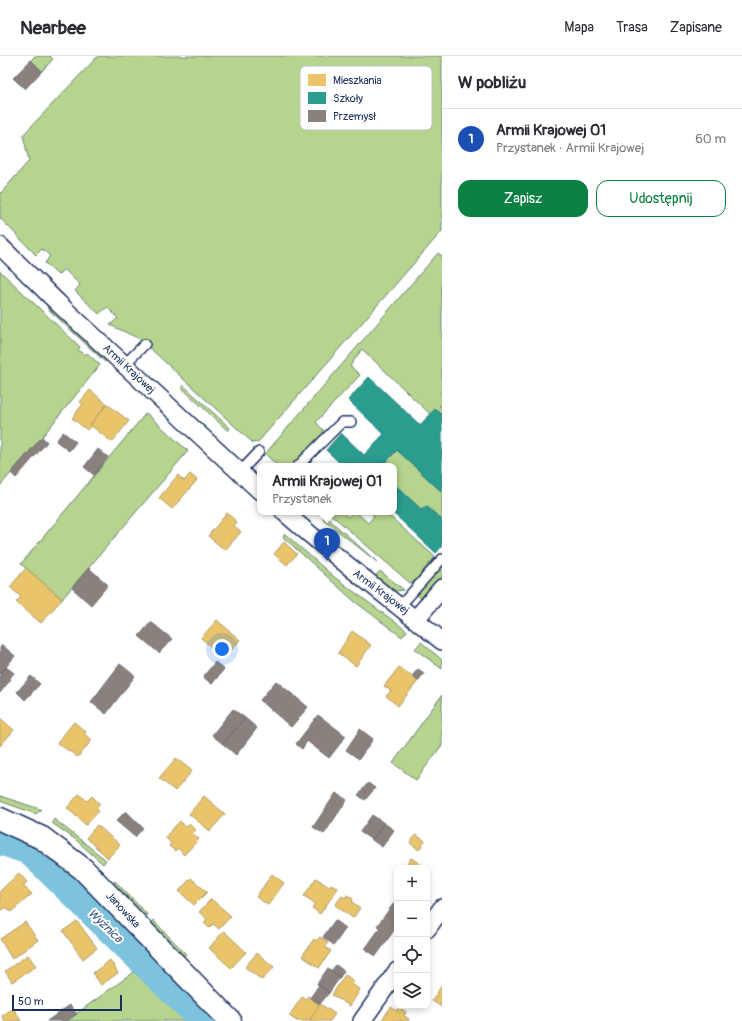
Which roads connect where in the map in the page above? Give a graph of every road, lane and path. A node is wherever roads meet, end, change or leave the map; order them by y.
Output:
1 (0, 246) edge
2 (146, 344) dead end
3 (124, 365) junction
4 (351, 422) dead end
5 (259, 452) dead end
6 (301, 463) edge
7 (240, 472) junction
8 (257, 488) edge
9 (287, 515) edge
10 (442, 559) edge
11 (442, 588) edge
12 (400, 606) junction
13 (416, 619) junction
14 (442, 641) edge
15 (0, 819) edge
16 (442, 908) edge
17 (430, 925) edge
18 (396, 973) edge
19 (230, 1021) edge
20 (362, 1021) edge

1 - 3 street, Armii Krajowej
2 - 3 lane
3 - 7 street, Armii Krajowej
4 - 6 lane
5 - 7 lane
7 - 8 street, Armii Krajowej
9 - 12 street, Armii Krajowej
10 - 12 lane
11 - 13 street
12 - 13 street, Armii Krajowej
13 - 14 street, Armii Krajowej
15 - 19 street, Janowska
16 - 17 street
18 - 20 street

